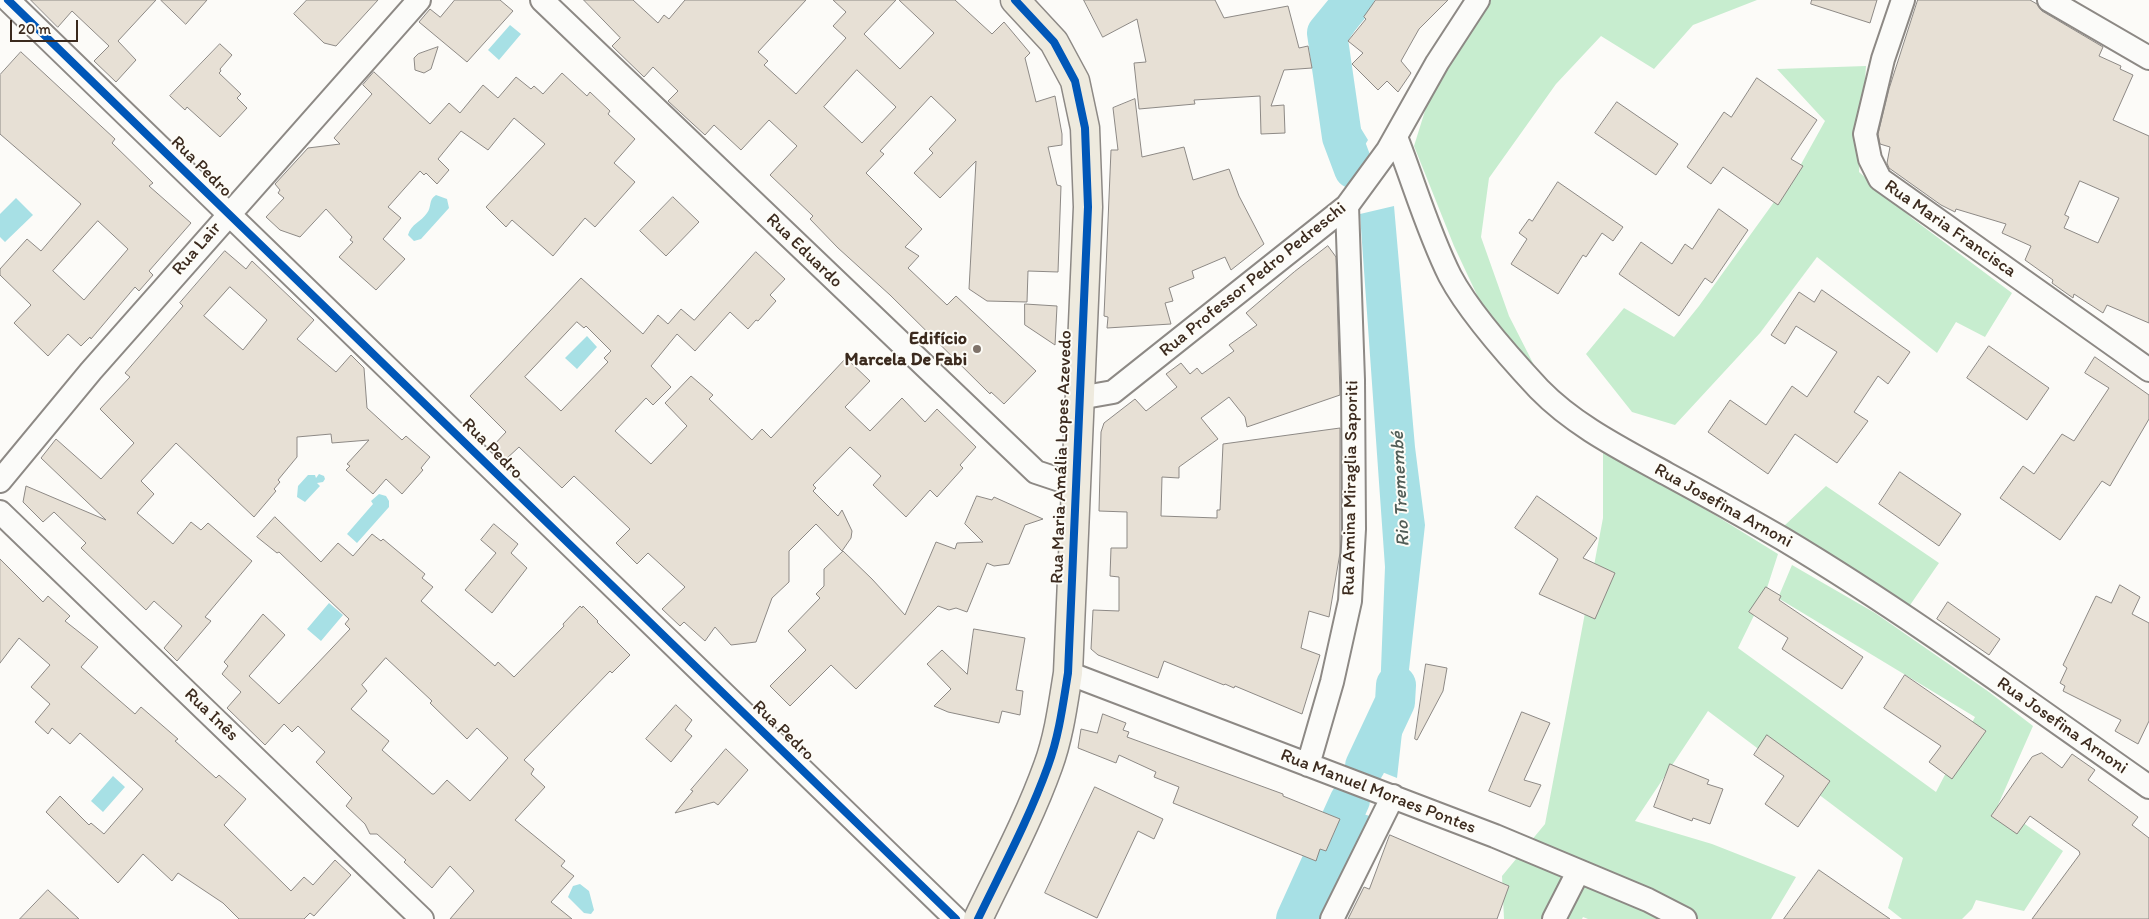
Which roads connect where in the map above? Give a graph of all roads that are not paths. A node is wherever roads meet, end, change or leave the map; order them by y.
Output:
1 (8, 0) edge
2 (419, 0) edge
3 (542, 0) edge
4 (1015, 0) edge
5 (1478, 0) edge
6 (1903, 0) edge
7 (2049, 0) edge
8 (2149, 58) edge
9 (1396, 137) junction
10 (1348, 206) junction
11 (228, 214) junction
12 (2149, 370) edge
13 (1079, 398) junction
14 (0, 481) edge
15 (1075, 485) junction
16 (0, 512) edge
17 (1068, 673) junction
18 (1308, 765) junction
19 (2149, 788) edge
20 (1393, 796) junction
21 (1578, 872) junction
22 (422, 919) edge
23 (956, 919) edge
24 (978, 919) edge
25 (1332, 919) edge
26 (1554, 919) edge
27 (1685, 919) edge

1 - 11 street, Rua Pedro
2 - 11 street, Rua Lair
3 - 15 street, Rua Eduardo
4 - 13 main road, Rua Maria Amália Lopes Azevedo
5 - 9 street, Rua Professor Pedro Pedreschi
6 - 12 street, Rua Maria Francisca
7 - 8 street
9 - 10 street, Rua Professor Pedro Pedreschi
9 - 19 street, Rua Josefina Arnoni
10 - 13 street, Rua Professor Pedro Pedreschi
10 - 18 street, Rua Amina Miraglia Saporiti
11 - 14 street, Rua Lair
11 - 23 street, Rua Pedro
13 - 15 main road, Rua Maria Amália Lopes Azevedo
15 - 17 main road, Rua Maria Amália Lopes Azevedo
16 - 22 street, Rua Inês
17 - 18 street, Rua Manuel Moraes Pontes
17 - 24 main road, Rua Maria Amália Lopes Azevedo
18 - 20 street, Rua Manuel Moraes Pontes
20 - 21 street, Rua Manuel Moraes Pontes
20 - 25 street
21 - 26 street
21 - 27 street, Rua Manuel Moraes Pontes

